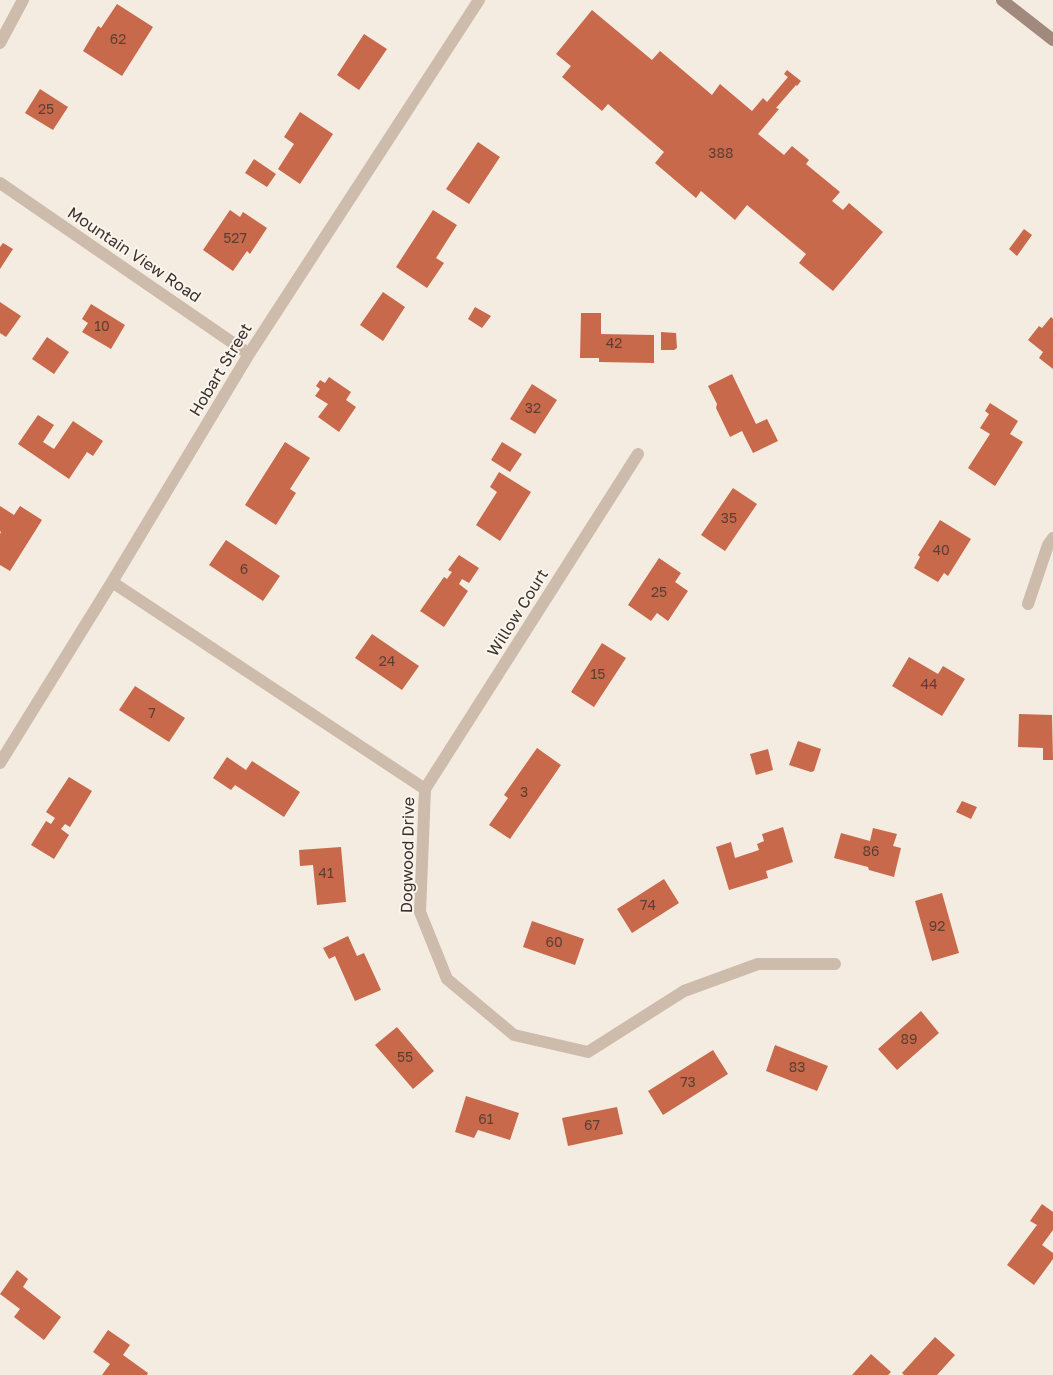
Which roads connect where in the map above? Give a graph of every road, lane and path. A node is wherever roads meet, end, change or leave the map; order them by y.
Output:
1 (23, 0) edge
2 (479, 0) edge
3 (1002, 0) edge
4 (1053, 40) edge
5 (0, 43) edge
6 (0, 183) edge
7 (249, 354) junction
8 (638, 454) dead end
9 (1053, 538) edge
10 (112, 582) junction
11 (1028, 604) dead end
12 (0, 763) edge
13 (425, 789) junction
14 (835, 964) dead end

1 - 5 street
2 - 7 street, Hobart Street
3 - 4 street
6 - 7 street, Mountain View Road
7 - 10 street, Hobart Street
8 - 13 street, Willow Court
9 - 11 street
10 - 12 street, Hobart Street
10 - 13 street, Dogwood Drive
13 - 14 street, Dogwood Drive

